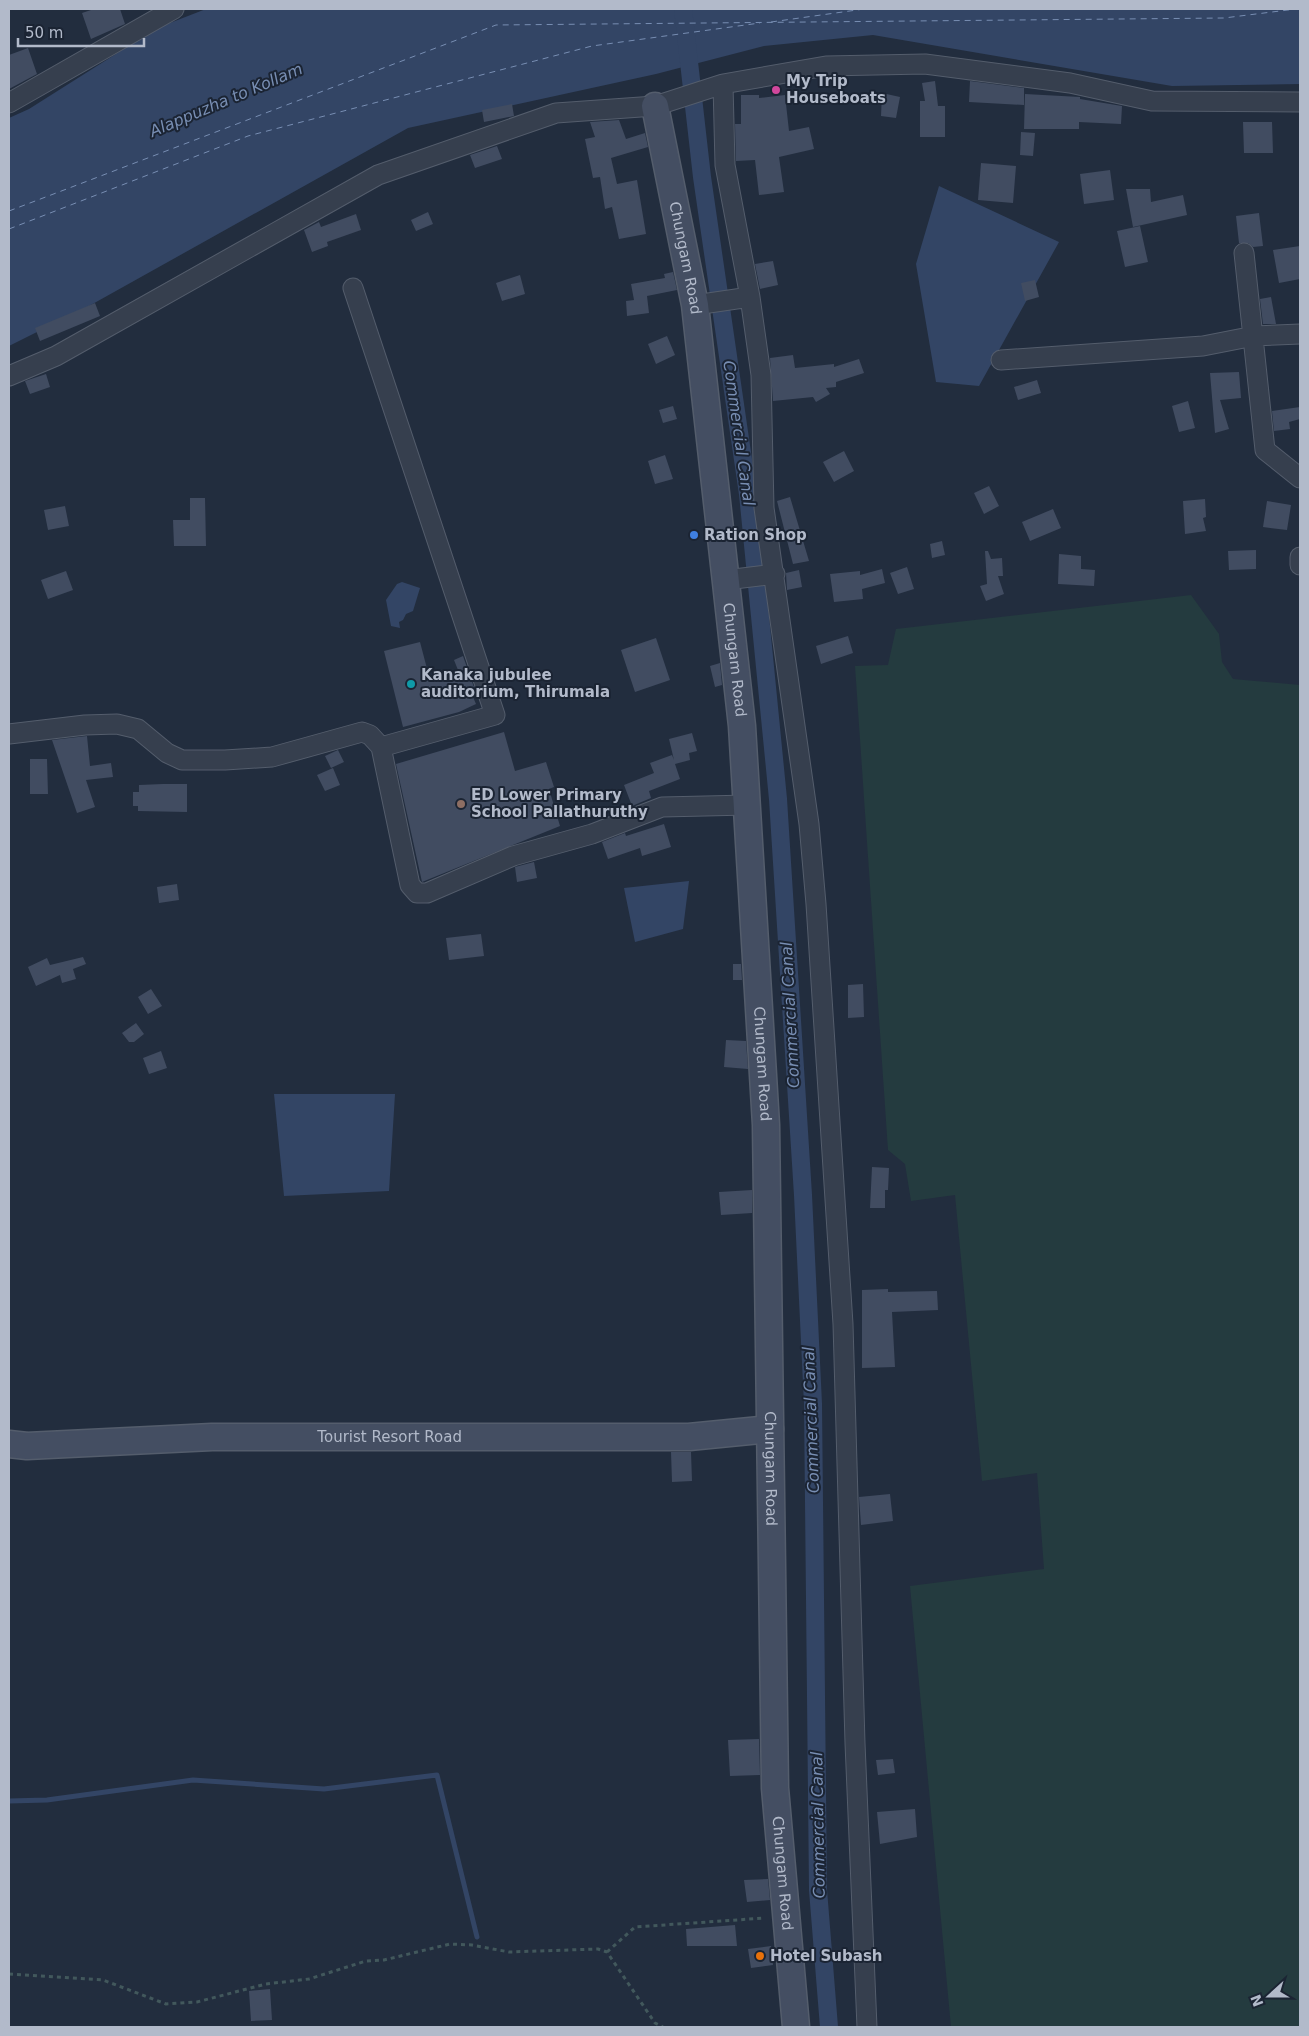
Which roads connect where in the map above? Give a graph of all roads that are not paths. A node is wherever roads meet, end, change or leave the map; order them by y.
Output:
1 (174, 9) edge
2 (720, 85) junction
3 (1300, 102) edge
4 (9, 103) edge
5 (662, 104) junction
6 (1244, 253) dead end
7 (354, 288) dead end
8 (750, 296) junction
9 (695, 305) junction
10 (1300, 334) edge
11 (1254, 336) junction
12 (1001, 360) dead end
13 (9, 376) edge
14 (1300, 478) edge
15 (1300, 557) edge
16 (1300, 564) edge
17 (775, 574) junction
18 (726, 580) junction
19 (9, 734) edge
20 (381, 748) junction
21 (748, 805) junction
22 (770, 1429) junction
23 (9, 1444) edge
24 (796, 2027) edge
25 (867, 2027) edge

1 - 4 street
2 - 3 street
2 - 5 street
2 - 8 street
5 - 9 main road, Chungam Road
5 - 13 street
6 - 11 street
7 - 20 street
8 - 9 street
8 - 17 street
9 - 18 main road, Chungam Road
10 - 11 street
11 - 12 street
11 - 14 street
15 - 16 street
17 - 18 street
17 - 25 street
18 - 21 main road, Chungam Road
19 - 20 street
20 - 21 street
21 - 22 main road, Chungam Road
22 - 23 main road, Tourist Resort Road
22 - 24 main road, Chungam Road

